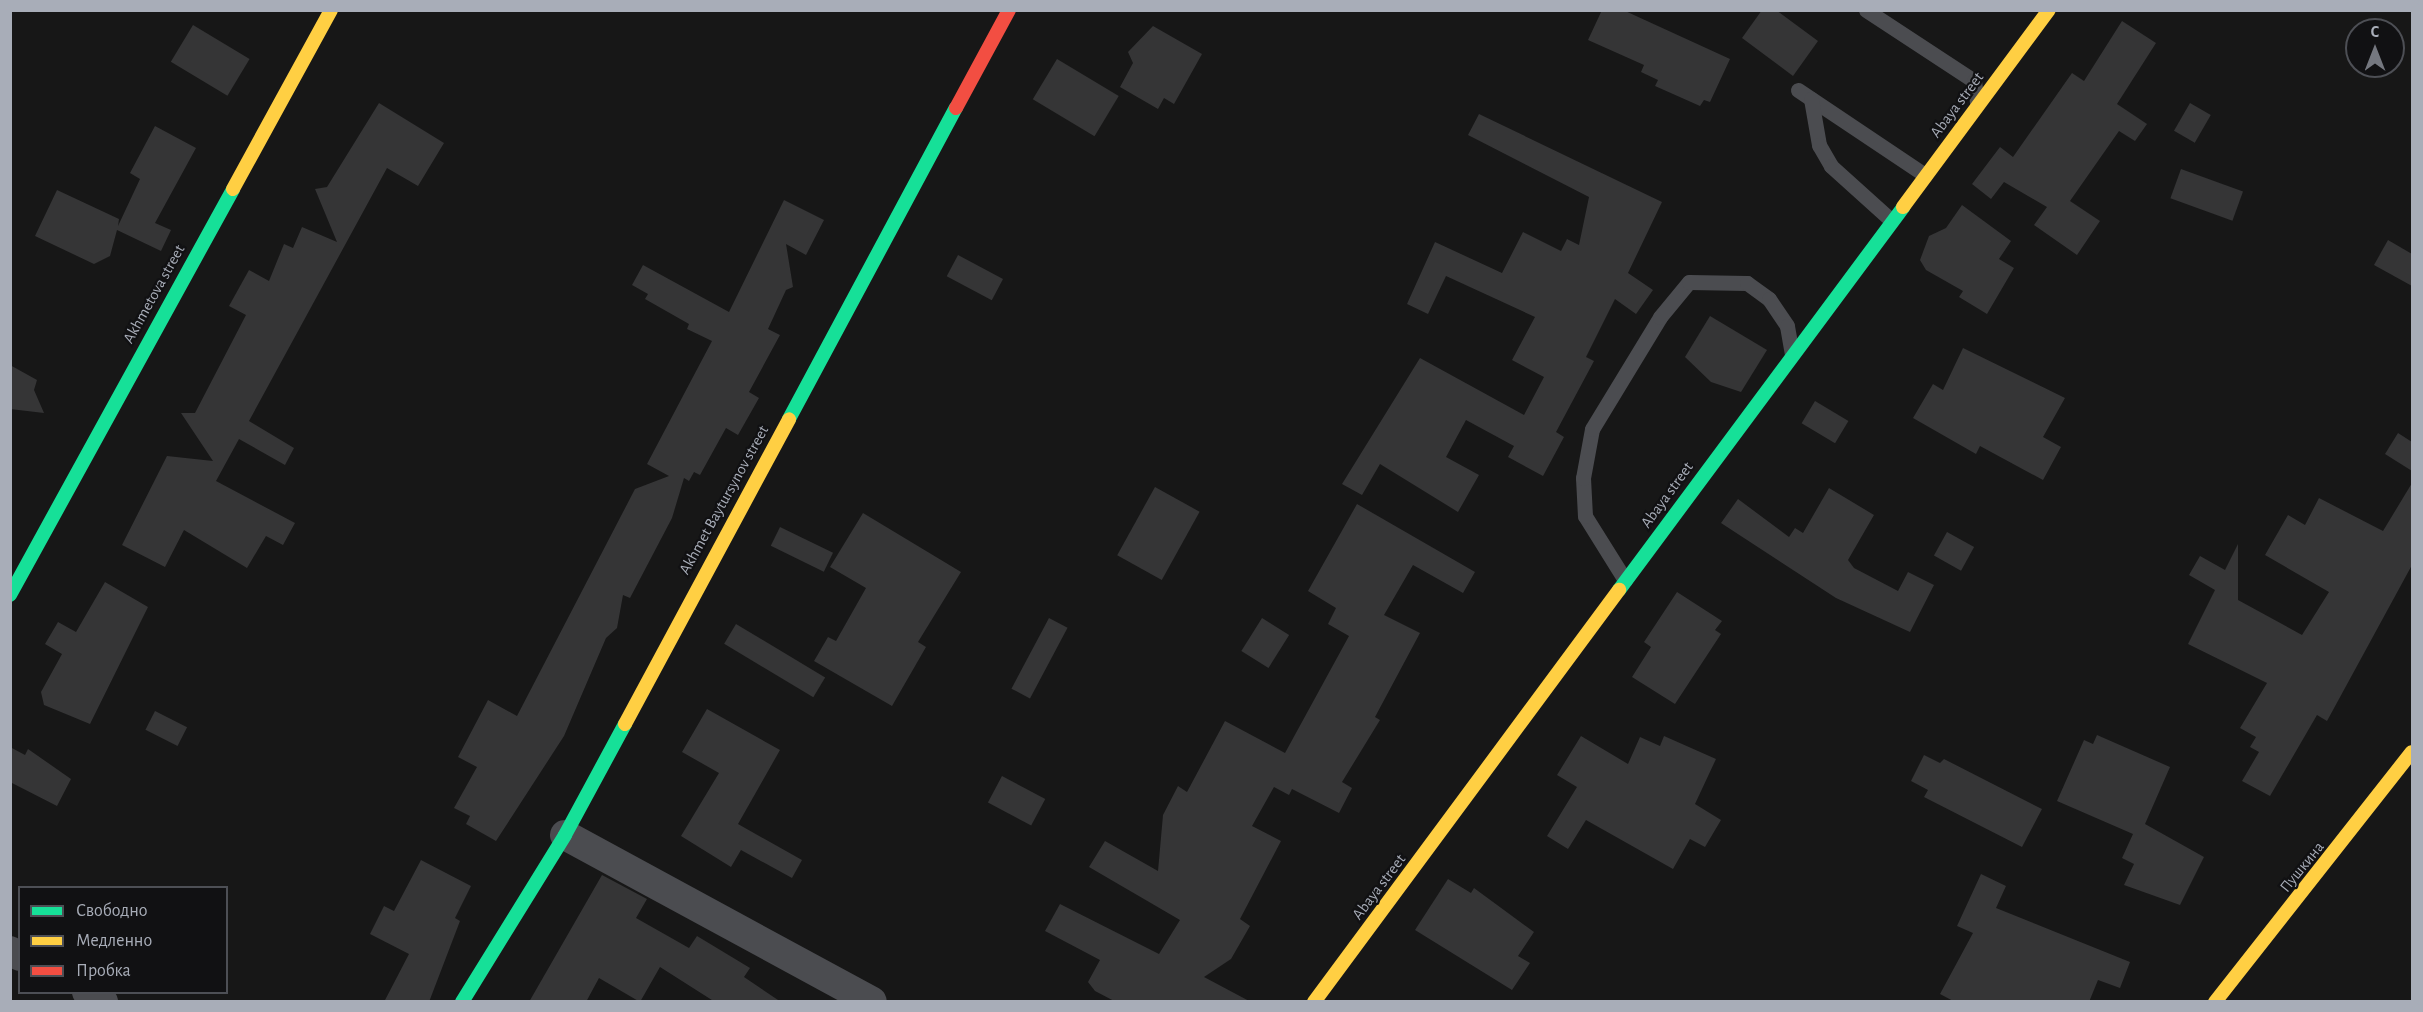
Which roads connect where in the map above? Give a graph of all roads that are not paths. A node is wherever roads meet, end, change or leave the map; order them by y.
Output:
1 (331, 10) edge
2 (1009, 10) edge
3 (1866, 10) edge
4 (2049, 10) edge
5 (1798, 90) dead end
6 (1811, 99) junction
7 (1978, 106) junction
8 (1925, 175) junction
9 (1891, 220) junction
10 (1792, 353) junction
11 (1625, 580) junction
12 (10, 595) edge
13 (2412, 752) edge
14 (565, 835) junction
15 (89, 994) edge
16 (103, 1002) edge
17 (462, 1002) edge
18 (872, 1002) edge
19 (1314, 1002) edge
20 (2215, 1002) edge

1 - 12 street, Akhmetova street
2 - 14 street, Akhmet Baytursynov street
3 - 7 lane
4 - 7 street, Abaya street
5 - 6 lane
6 - 8 lane
6 - 9 lane
7 - 8 street, Abaya street
8 - 9 street, Abaya street
9 - 10 street, Abaya street
10 - 11 street, Abaya street
10 - 11 lane
11 - 19 street, Abaya street
13 - 20 street, Пушкина
14 - 17 street, Akhmet Baytursynov street
14 - 18 street
15 - 16 street

